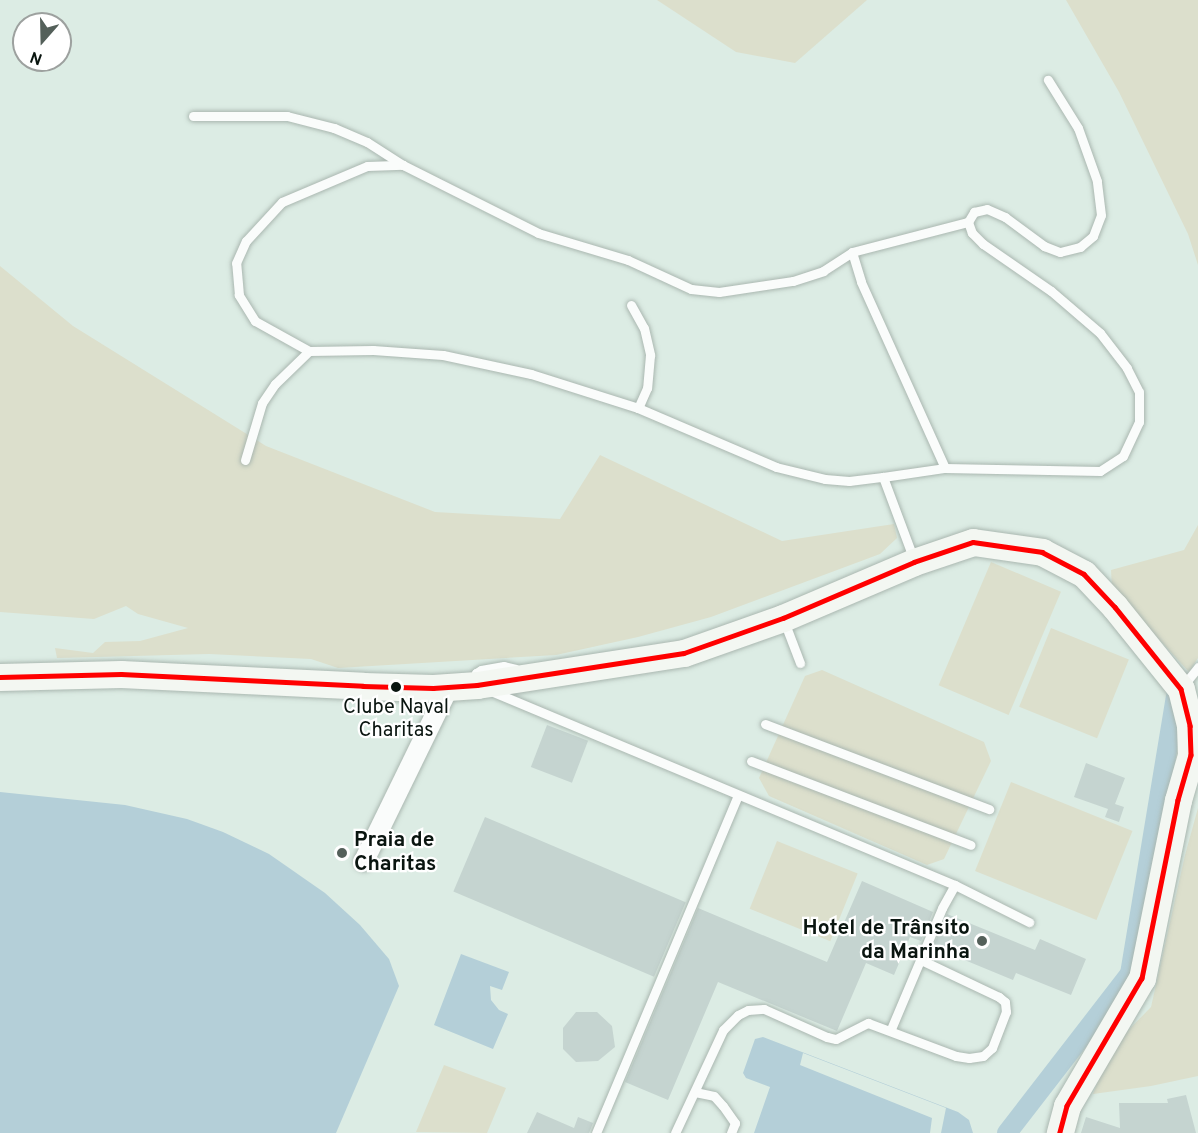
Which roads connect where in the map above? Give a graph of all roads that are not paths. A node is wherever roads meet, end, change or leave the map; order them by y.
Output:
1 (1048, 80) dead end
2 (193, 116) dead end
3 (403, 165) junction
4 (968, 222) junction
5 (852, 252) junction
6 (631, 305) dead end
7 (309, 351) junction
8 (638, 408) junction
9 (245, 460) dead end
10 (945, 468) junction
11 (883, 477) junction
12 (915, 562) junction
13 (783, 618) junction
14 (800, 663) dead end
15 (1198, 666) edge
16 (0, 677) edge
17 (477, 685) junction
18 (1181, 689) junction
19 (432, 691) junction
20 (765, 724) dead end
21 (750, 761) dead end
22 (738, 796) junction
23 (988, 809) dead end
24 (970, 845) dead end
25 (364, 861) dead end
26 (955, 885) junction
27 (1029, 922) dead end
28 (921, 960) junction
29 (891, 1029) junction
30 (694, 1092) junction
31 (596, 1133) edge
32 (675, 1133) edge
33 (731, 1133) edge
34 (1060, 1133) edge

1 - 4 lane
2 - 3 lane
3 - 5 lane
3 - 7 lane
4 - 5 lane
4 - 10 lane
5 - 10 lane
6 - 8 lane
7 - 8 lane
7 - 9 lane
8 - 11 lane
10 - 11 lane
11 - 12 lane
12 - 13 street
12 - 18 street
13 - 14 lane
13 - 17 street
15 - 18 lane
16 - 19 street
17 - 19 street
17 - 22 lane
18 - 34 street
19 - 25 street
20 - 23 lane
21 - 24 lane
22 - 26 lane
22 - 31 lane
26 - 27 lane
26 - 28 lane
28 - 29 lane
28 - 29 lane
29 - 30 lane
30 - 32 lane
30 - 33 lane

